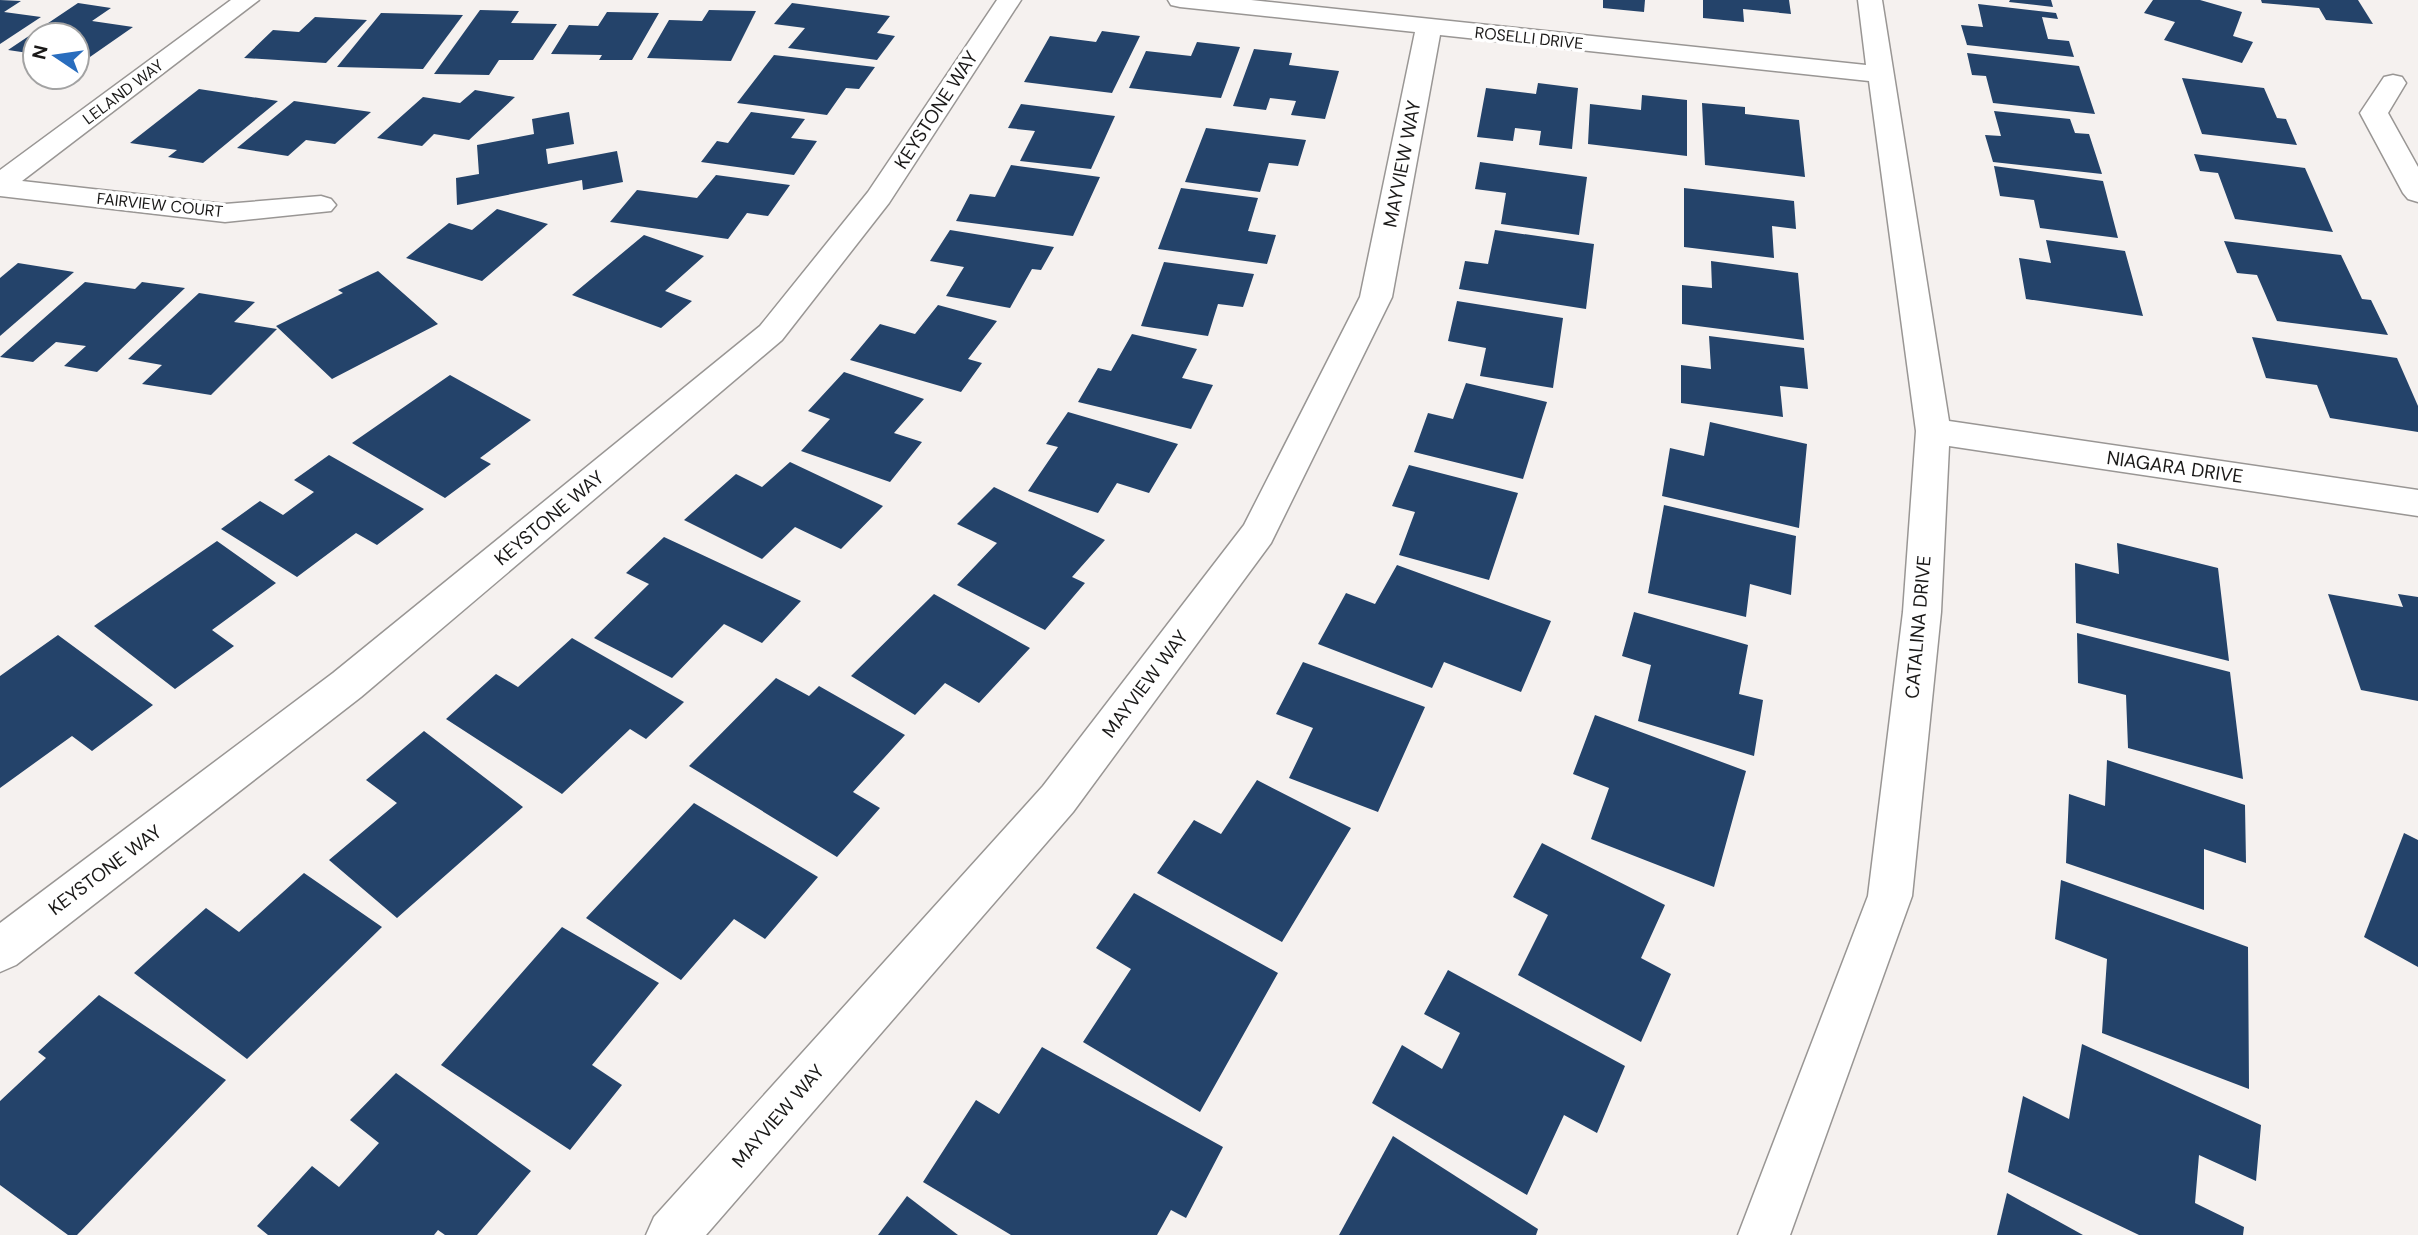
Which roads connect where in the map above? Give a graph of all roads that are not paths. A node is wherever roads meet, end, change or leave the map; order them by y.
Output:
1 (247, 0) edge
2 (1009, 0) edge
3 (1180, 0) edge
4 (1870, 0) edge
5 (1429, 28) junction
6 (1880, 74) junction
7 (2393, 83) dead end
8 (0, 185) edge
9 (2418, 193) edge
10 (321, 205) dead end
11 (1933, 431) junction
12 (2418, 503) edge
13 (0, 950) edge
14 (672, 1235) edge
15 (1764, 1235) edge

1 - 8 street, LELAND WAY
2 - 13 street, KEYSTONE WAY
3 - 5 street, ROSELLI DRIVE
4 - 6 street, CATALINA DRIVE
5 - 6 street, ROSELLI DRIVE
5 - 14 street, MAYVIEW WAY
6 - 11 street, CATALINA DRIVE
7 - 9 street
8 - 10 street, FAIRVIEW COURT
11 - 12 street, NIAGARA DRIVE
11 - 15 street, CATALINA DRIVE

